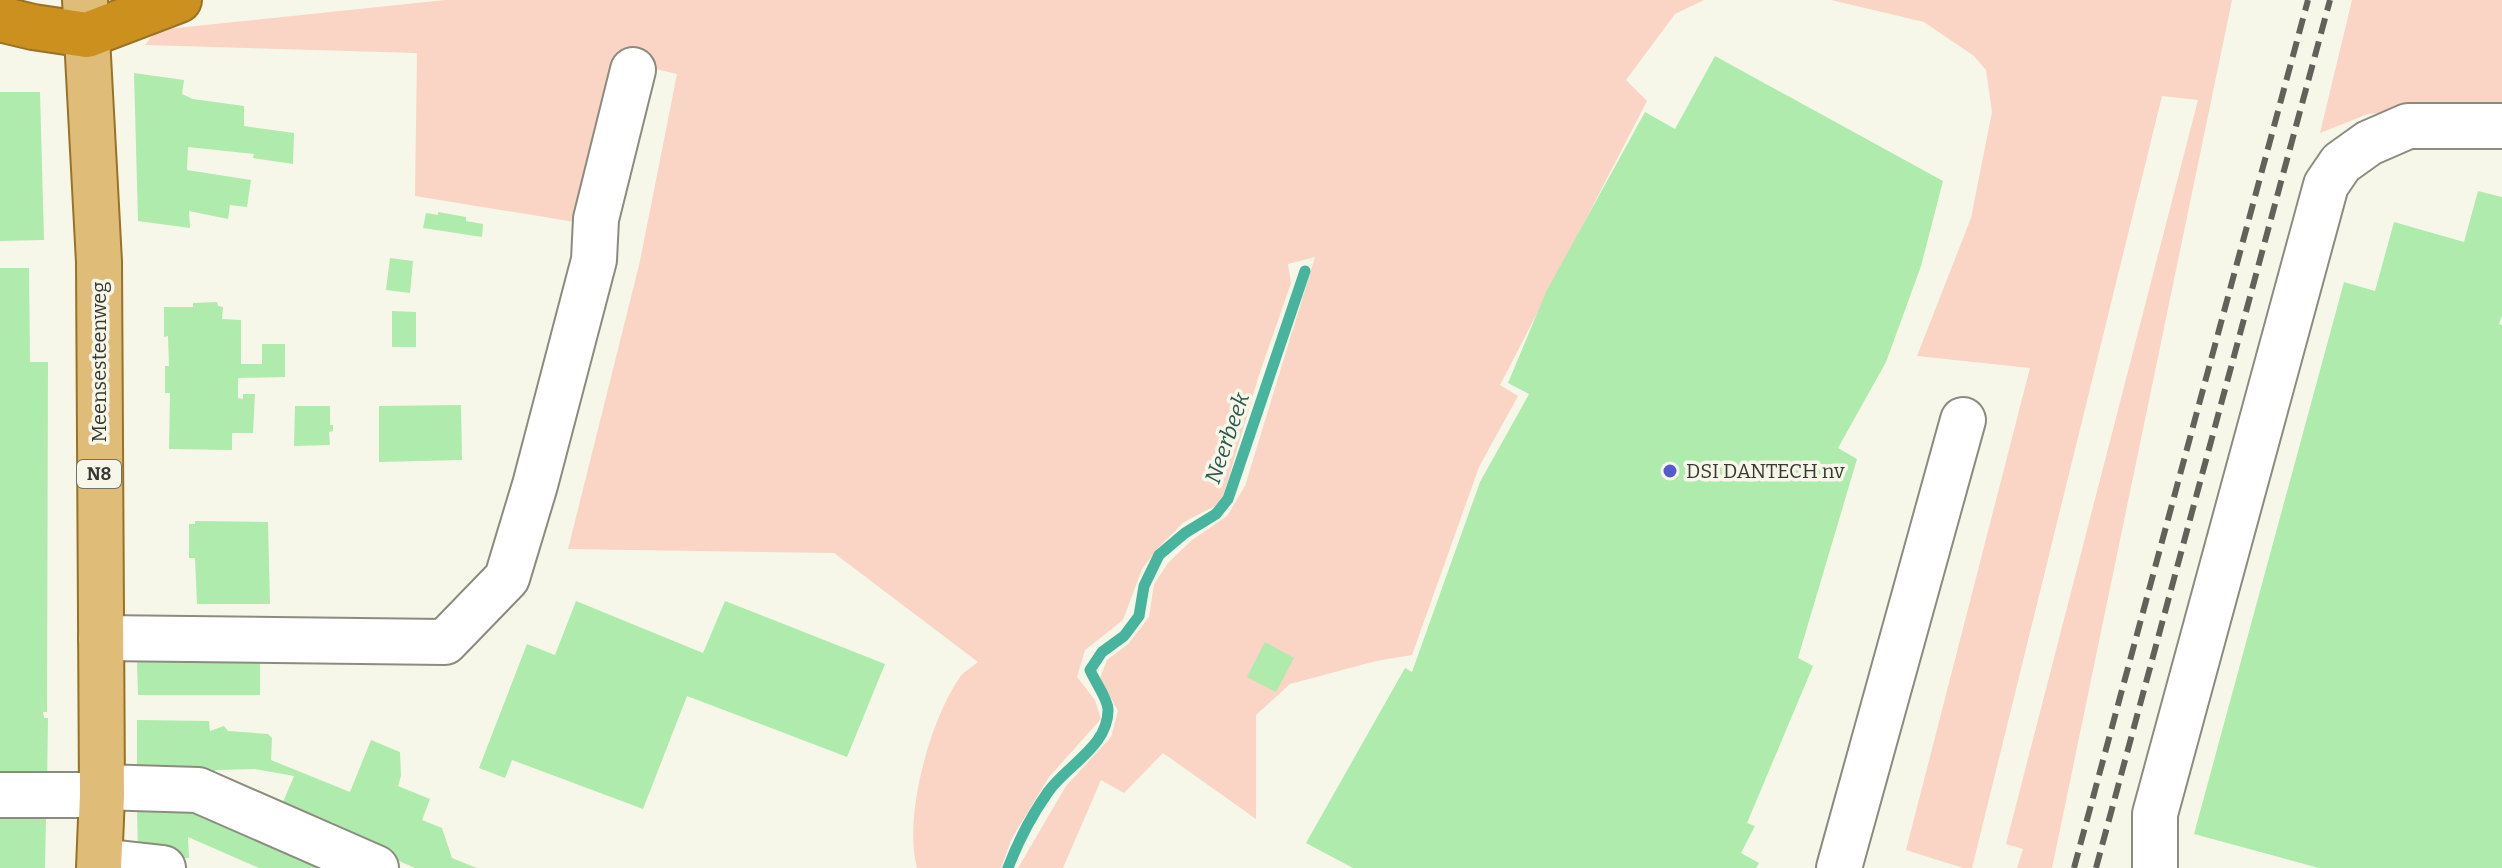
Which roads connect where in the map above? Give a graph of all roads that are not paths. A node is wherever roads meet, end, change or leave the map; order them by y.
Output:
1 (179, 0) edge
2 (86, 17) edge
3 (0, 19) edge
4 (633, 70) dead end
5 (2502, 126) edge
6 (1963, 420) dead end
7 (101, 638) junction
8 (102, 791) junction
9 (0, 795) edge
10 (100, 865) edge
11 (163, 868) edge
12 (376, 868) edge
13 (1839, 868) edge
14 (2155, 868) edge

1 - 2 highway
2 - 3 highway
2 - 7 main road, Meensesteenweg / N8
4 - 7 lane
5 - 14 lane
6 - 13 lane
7 - 8 main road, Meensesteenweg / N8
8 - 9 lane
8 - 10 main road, Meensesteenweg / N8
8 - 12 lane
10 - 11 lane

